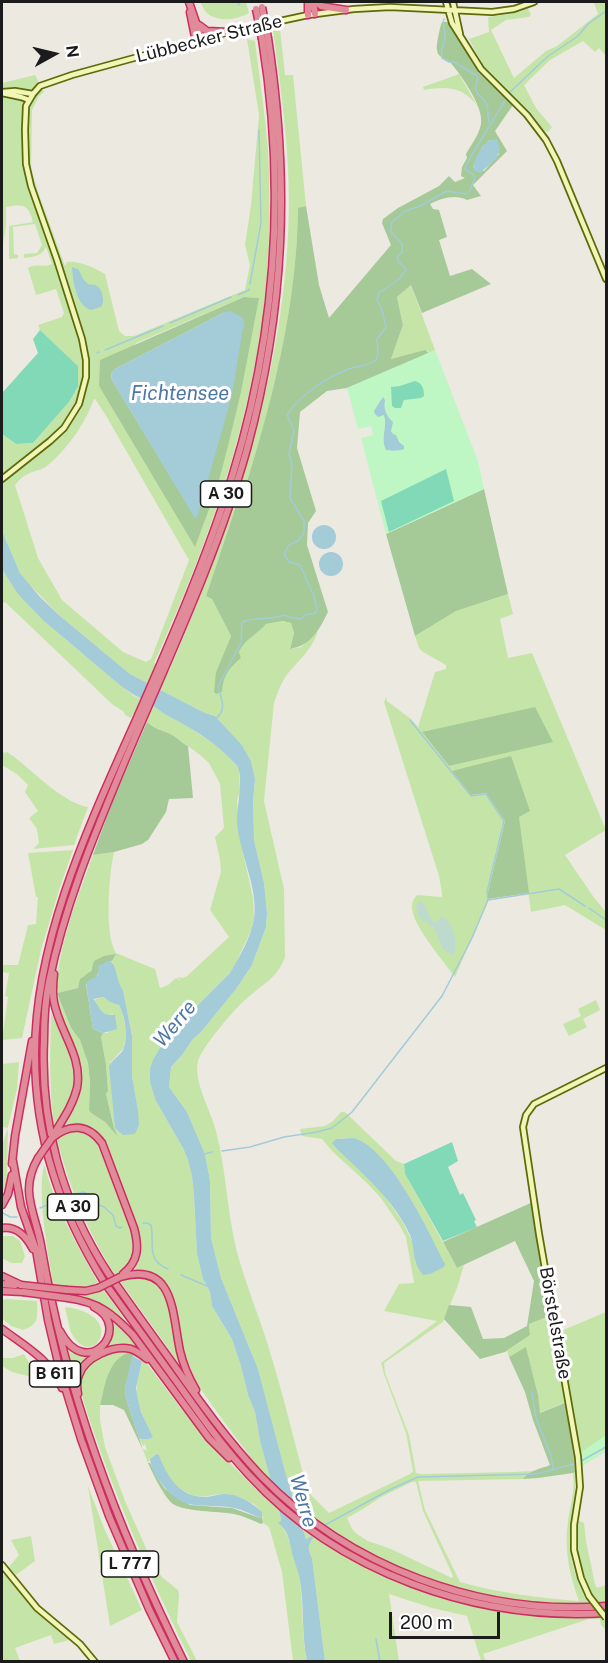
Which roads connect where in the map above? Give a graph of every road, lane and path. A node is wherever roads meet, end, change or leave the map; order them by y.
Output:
1 (189, 2) edge
2 (308, 2) edge
3 (315, 2) edge
4 (446, 2) edge
5 (453, 2) edge
6 (534, 2) edge
7 (258, 5) edge
8 (346, 10) junction
9 (448, 10) junction
10 (455, 11) junction
11 (312, 14) junction
12 (197, 22) junction
13 (229, 32) junction
14 (461, 37) junction
15 (199, 41) junction
16 (2, 93) edge
17 (33, 94) junction
18 (29, 100) junction
19 (604, 268) edge
20 (606, 279) edge
21 (2, 479) edge
22 (140, 718) junction
23 (58, 944) junction
24 (39, 1006) junction
25 (606, 1068) edge
26 (58, 1130) junction
27 (13, 1161) junction
28 (2, 1205) edge
29 (2, 1228) edge
30 (38, 1268) junction
31 (2, 1276) edge
32 (120, 1277) junction
33 (2, 1284) edge
34 (22, 1289) junction
35 (2, 1291) edge
36 (68, 1298) junction
37 (54, 1317) junction
38 (2, 1329) edge
39 (168, 1383) junction
40 (222, 1430) junction
41 (87, 1435) junction
42 (81, 1439) junction
43 (248, 1474) junction
44 (2, 1564) edge
45 (606, 1606) edge
46 (606, 1616) edge
47 (93, 1662) edge
48 (175, 1662) edge
49 (184, 1662) edge

1 - 12 highway
1 - 15 highway
2 - 11 highway
3 - 8 highway
3 - 11 highway
4 - 9 main road
5 - 10 main road
6 - 10 main road, Lübbecker Straße
7 - 22 highway, A 30, bridge
8 - 9 main road, Lübbecker Straße
8 - 11 main road, Lübbecker Straße
9 - 10 main road, Lübbecker Straße
9 - 14 main road
10 - 14 main road
11 - 13 main road, Lübbecker Straße
12 - 13 highway
12 - 15 highway
13 - 15 main road, Lübbecker Straße
14 - 19 main road
15 - 17 main road, Lübbecker Straße
16 - 17 main road
16 - 18 main road
17 - 18 main road, Lübbecker Straße
18 - 21 main road, Lübbecker Straße
19 - 20 main road
22 - 23 highway, A 30
22 - 24 highway, A 30
23 - 26 highway
23 - 40 highway, A 30
24 - 27 highway
24 - 43 highway, A 30
25 - 46 main road, Börstelstraße, bridge
26 - 32 highway
26 - 37 highway, L 777, bridge
27 - 28 highway
27 - 30 highway, L 777
29 - 30 highway
30 - 42 highway, L 777
31 - 34 highway
32 - 34 highway, bridge
32 - 40 highway
33 - 34 highway
34 - 35 highway
34 - 36 highway, bridge
36 - 37 highway
36 - 39 highway
37 - 41 highway, L 777
38 - 42 highway, B 611
39 - 41 highway
39 - 43 highway
40 - 45 highway, A 30
41 - 49 highway, L 777
42 - 48 highway, L 777
43 - 46 highway, A 30
44 - 47 main road

